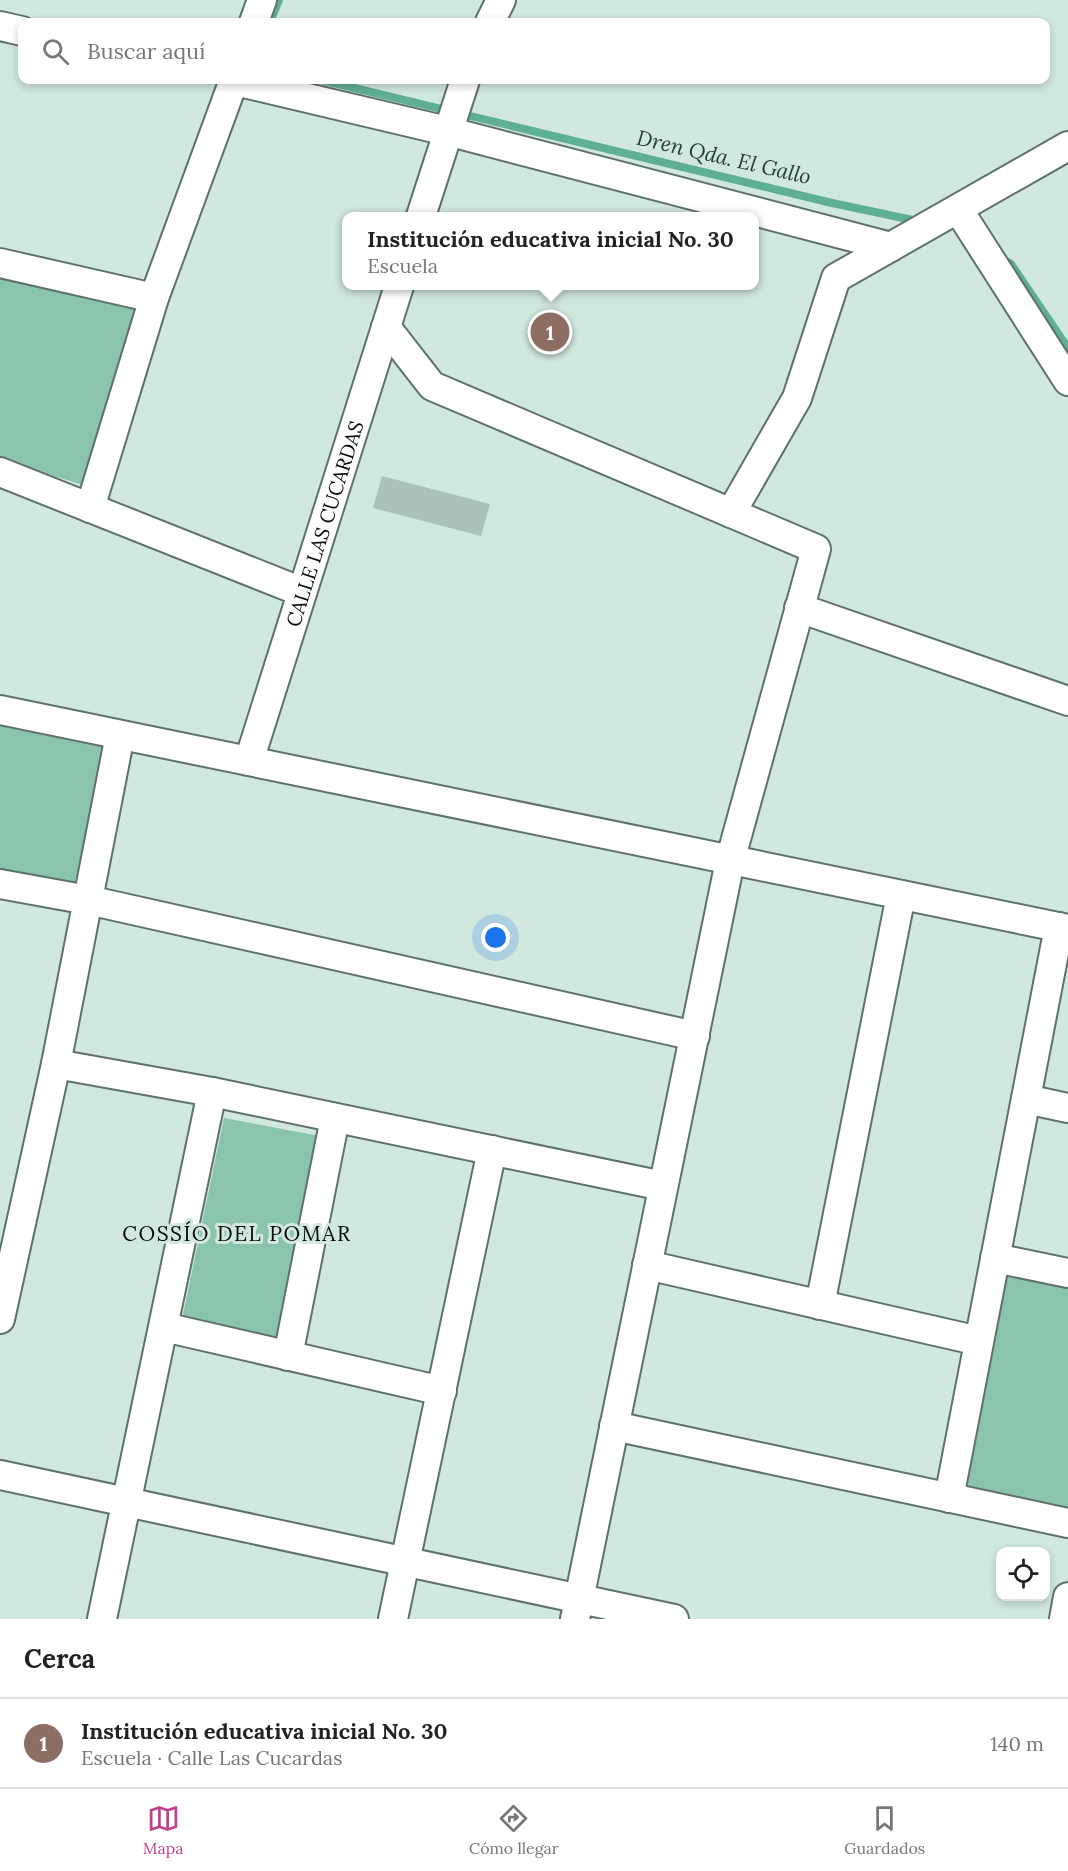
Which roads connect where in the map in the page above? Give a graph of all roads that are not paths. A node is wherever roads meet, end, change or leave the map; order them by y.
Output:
1 (262, 0) edge
2 (501, 0) edge
3 (255, 18) edge
4 (492, 18) edge
5 (0, 26) edge
6 (18, 30) edge
7 (232, 84) edge
8 (250, 84) edge
9 (464, 84) edge
10 (447, 131) junction
11 (1068, 146) edge
12 (958, 209) junction
13 (422, 212) edge
14 (757, 212) edge
15 (759, 213) edge
16 (891, 247) junction
17 (0, 263) edge
18 (397, 290) edge
19 (154, 298) junction
20 (386, 327) junction
21 (1068, 381) edge
22 (0, 472) edge
23 (90, 508) junction
24 (731, 513) junction
25 (302, 592) junction
26 (799, 608) junction
27 (1068, 701) edge
28 (0, 710) edge
29 (120, 735) junction
30 (249, 761) junction
31 (730, 861) junction
32 (0, 884) edge
33 (901, 895) junction
34 (88, 900) junction
35 (1064, 928) edge
36 (694, 1036) junction
37 (56, 1064) junction
38 (212, 1092) junction
39 (1026, 1099) junction
40 (1068, 1108) edge
41 (335, 1118) junction
42 (492, 1150) junction
43 (663, 1186) junction
44 (995, 1258) junction
45 (647, 1265) junction
46 (1068, 1273) edge
47 (820, 1305) junction
48 (0, 1319) edge
49 (164, 1327) junction
50 (979, 1341) junction
51 (288, 1356) junction
52 (442, 1391) junction
53 (614, 1426) junction
54 (0, 1475) edge
55 (949, 1498) junction
56 (127, 1502) junction
57 (1068, 1523) edge
58 (406, 1563) junction
59 (1068, 1597) edge
60 (577, 1609) edge
61 (102, 1619) edge
62 (393, 1619) edge
63 (674, 1619) edge
64 (1064, 1619) edge

1 - 3 street
2 - 4 street
5 - 6 street
7 - 19 street
8 - 10 street
9 - 10 street
10 - 13 street
10 - 14 street
11 - 12 street
12 - 16 street
12 - 21 street
15 - 16 street
16 - 24 street
17 - 19 street
18 - 20 street, CALLE LAS CUCARDAS
19 - 23 street
20 - 24 street
20 - 25 street, CALLE LAS CUCARDAS
22 - 23 street
23 - 25 street
24 - 26 street
25 - 30 street, CALLE LAS CUCARDAS
26 - 27 street
26 - 31 street
28 - 29 street
29 - 30 street
29 - 34 street
30 - 31 street
31 - 33 street
31 - 36 street
32 - 34 street
33 - 35 street
33 - 47 street
34 - 36 street
34 - 37 street
35 - 39 street
36 - 43 street
37 - 38 street
37 - 48 street
38 - 41 street
38 - 49 street
39 - 40 street
39 - 44 street
41 - 42 street
41 - 51 street
42 - 43 street
42 - 52 street
43 - 45 street
44 - 46 street
44 - 50 street
45 - 47 street
45 - 53 street
47 - 50 street
49 - 51 street
49 - 56 street
50 - 55 street
51 - 52 street
52 - 58 street
53 - 55 street
53 - 60 street
54 - 56 street
55 - 57 street
56 - 58 street
56 - 61 street
58 - 60 street
58 - 62 street
59 - 64 street
60 - 63 street

